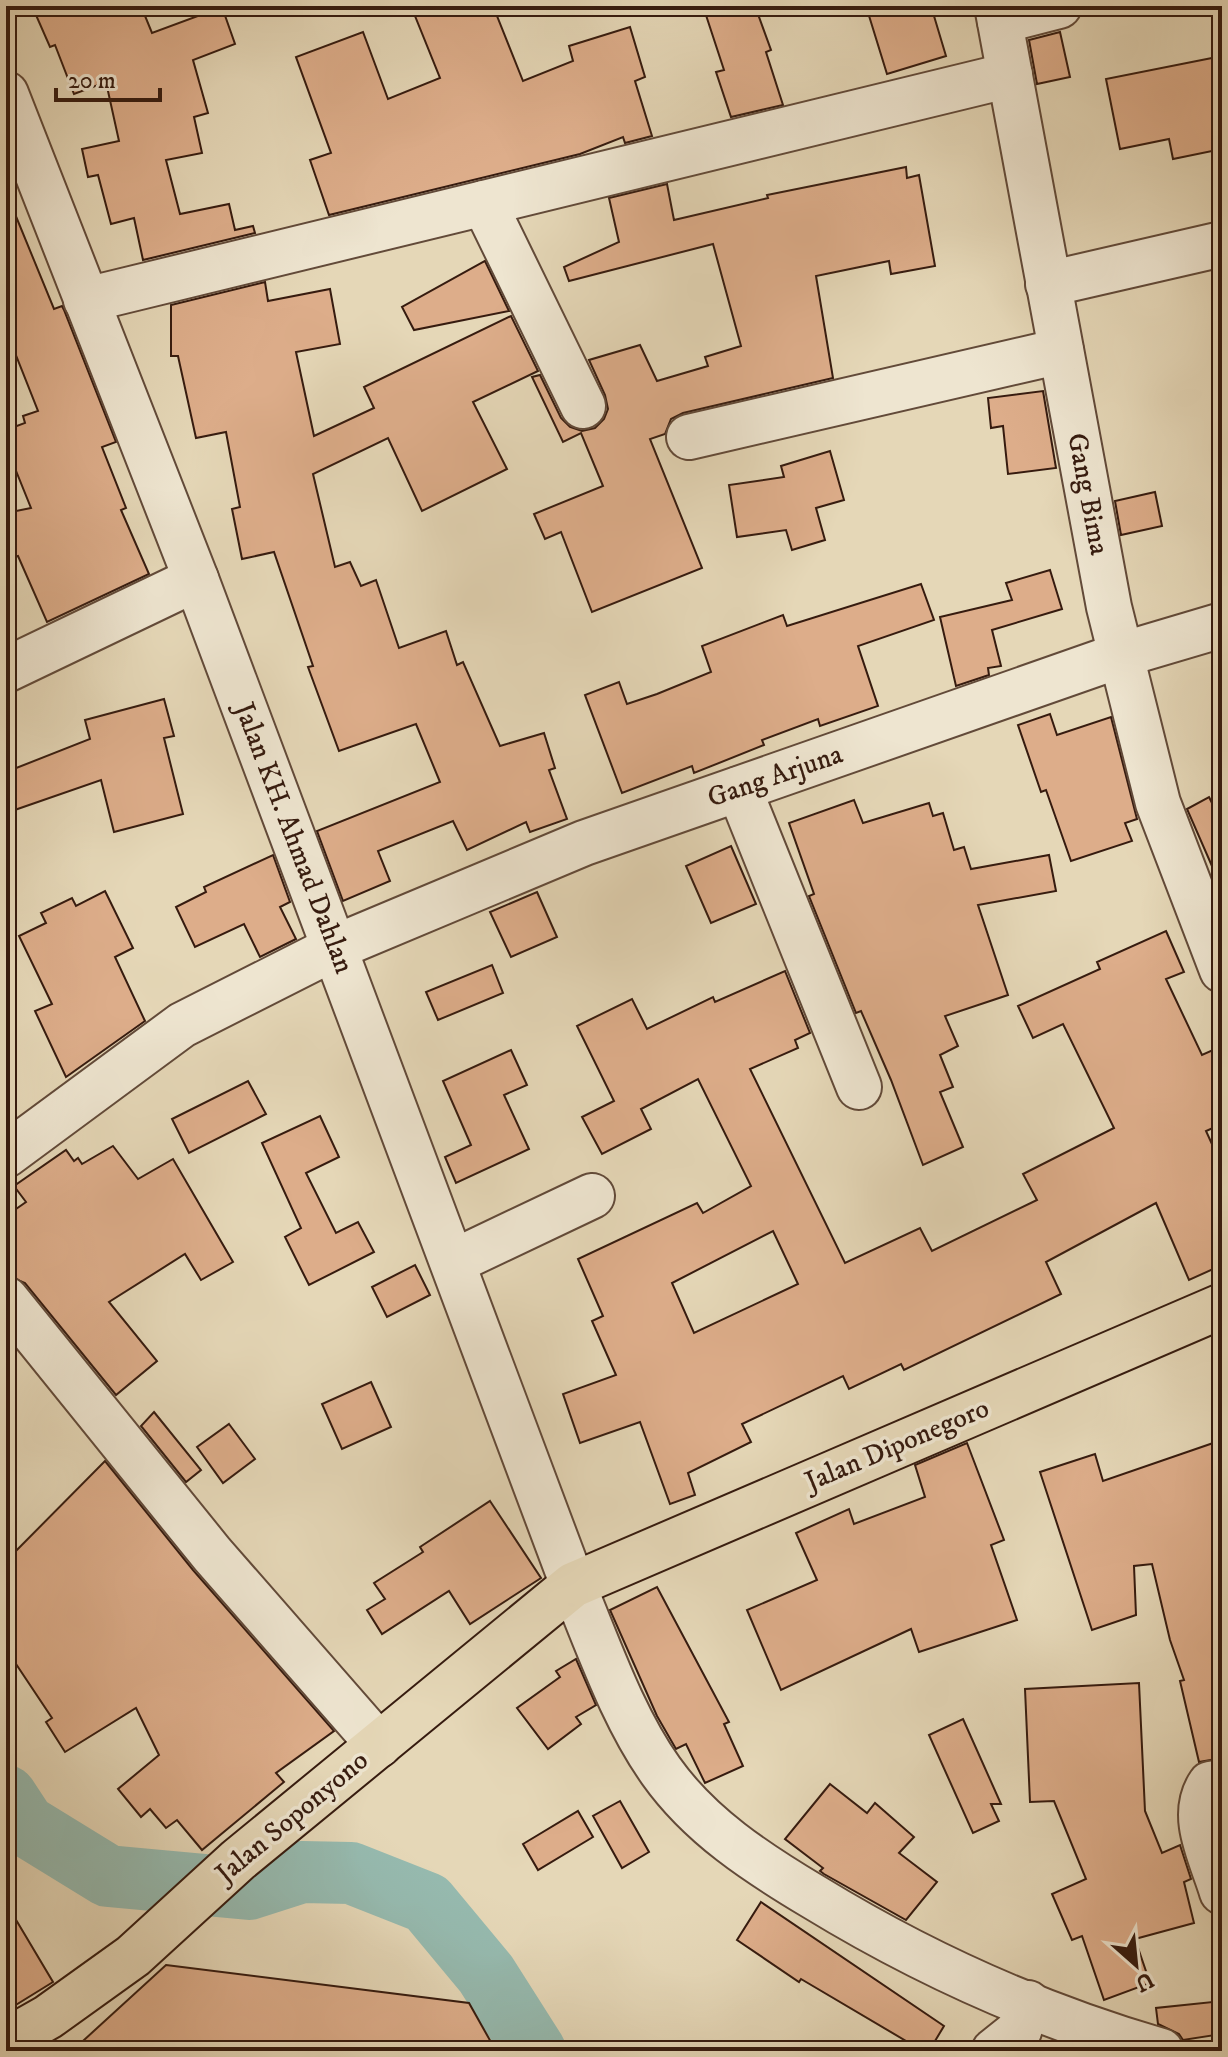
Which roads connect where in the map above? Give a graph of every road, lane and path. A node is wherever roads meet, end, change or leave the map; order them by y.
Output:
1 (1059, 6) edge
2 (998, 14) edge
3 (1010, 75) junction
4 (6, 94) edge
5 (22, 181) edge
6 (484, 203) junction
7 (1222, 244) edge
8 (1048, 284) junction
9 (86, 300) junction
10 (1061, 351) junction
11 (583, 406) dead end
12 (689, 437) dead end
13 (196, 579) junction
14 (1222, 625) edge
15 (1121, 655) junction
16 (6, 670) edge
17 (739, 789) junction
18 (336, 947) junction
19 (1218, 950) edge
20 (859, 1087) dead end
21 (6, 1155) edge
22 (592, 1196) dead end
23 (453, 1262) junction
24 (6, 1299) edge
25 (1222, 1306) edge
26 (573, 1585) junction
27 (379, 1745) junction
28 (1222, 1782) edge
29 (1222, 1892) edge
30 (1028, 2003) junction
31 (6, 2041) edge
32 (994, 2051) edge
33 (1161, 2051) edge

1 - 2 street
2 - 3 street, Gang Bima
3 - 6 street
3 - 8 street, Gang Bima
4 - 5 street, Jalan KH. Ahmad Dahlan
5 - 9 street, Jalan KH. Ahmad Dahlan
6 - 9 street
6 - 11 street
7 - 8 street
8 - 10 street, Gang Bima
9 - 13 street, Jalan KH. Ahmad Dahlan
10 - 12 street
10 - 15 street, Gang Bima
13 - 16 street
13 - 18 street, Jalan KH. Ahmad Dahlan
14 - 15 street, Gang Arjuna
15 - 17 street, Gang Arjuna
15 - 19 street, Gang Bima
17 - 18 street, Gang Arjuna
17 - 20 street
18 - 21 street, Gang Arjuna
18 - 23 street, Jalan KH. Ahmad Dahlan
22 - 23 street
23 - 26 street, Jalan KH. Ahmad Dahlan
24 - 27 street
25 - 26 main road, Jalan Diponegoro
26 - 27 main road, Jalan Soponyono
26 - 30 street, Jalan KH. Ahmad Dahlan
27 - 31 main road, Jalan Soponyono
28 - 29 street
30 - 32 street
30 - 33 street, Jalan KH. Ahmad Dahlan

